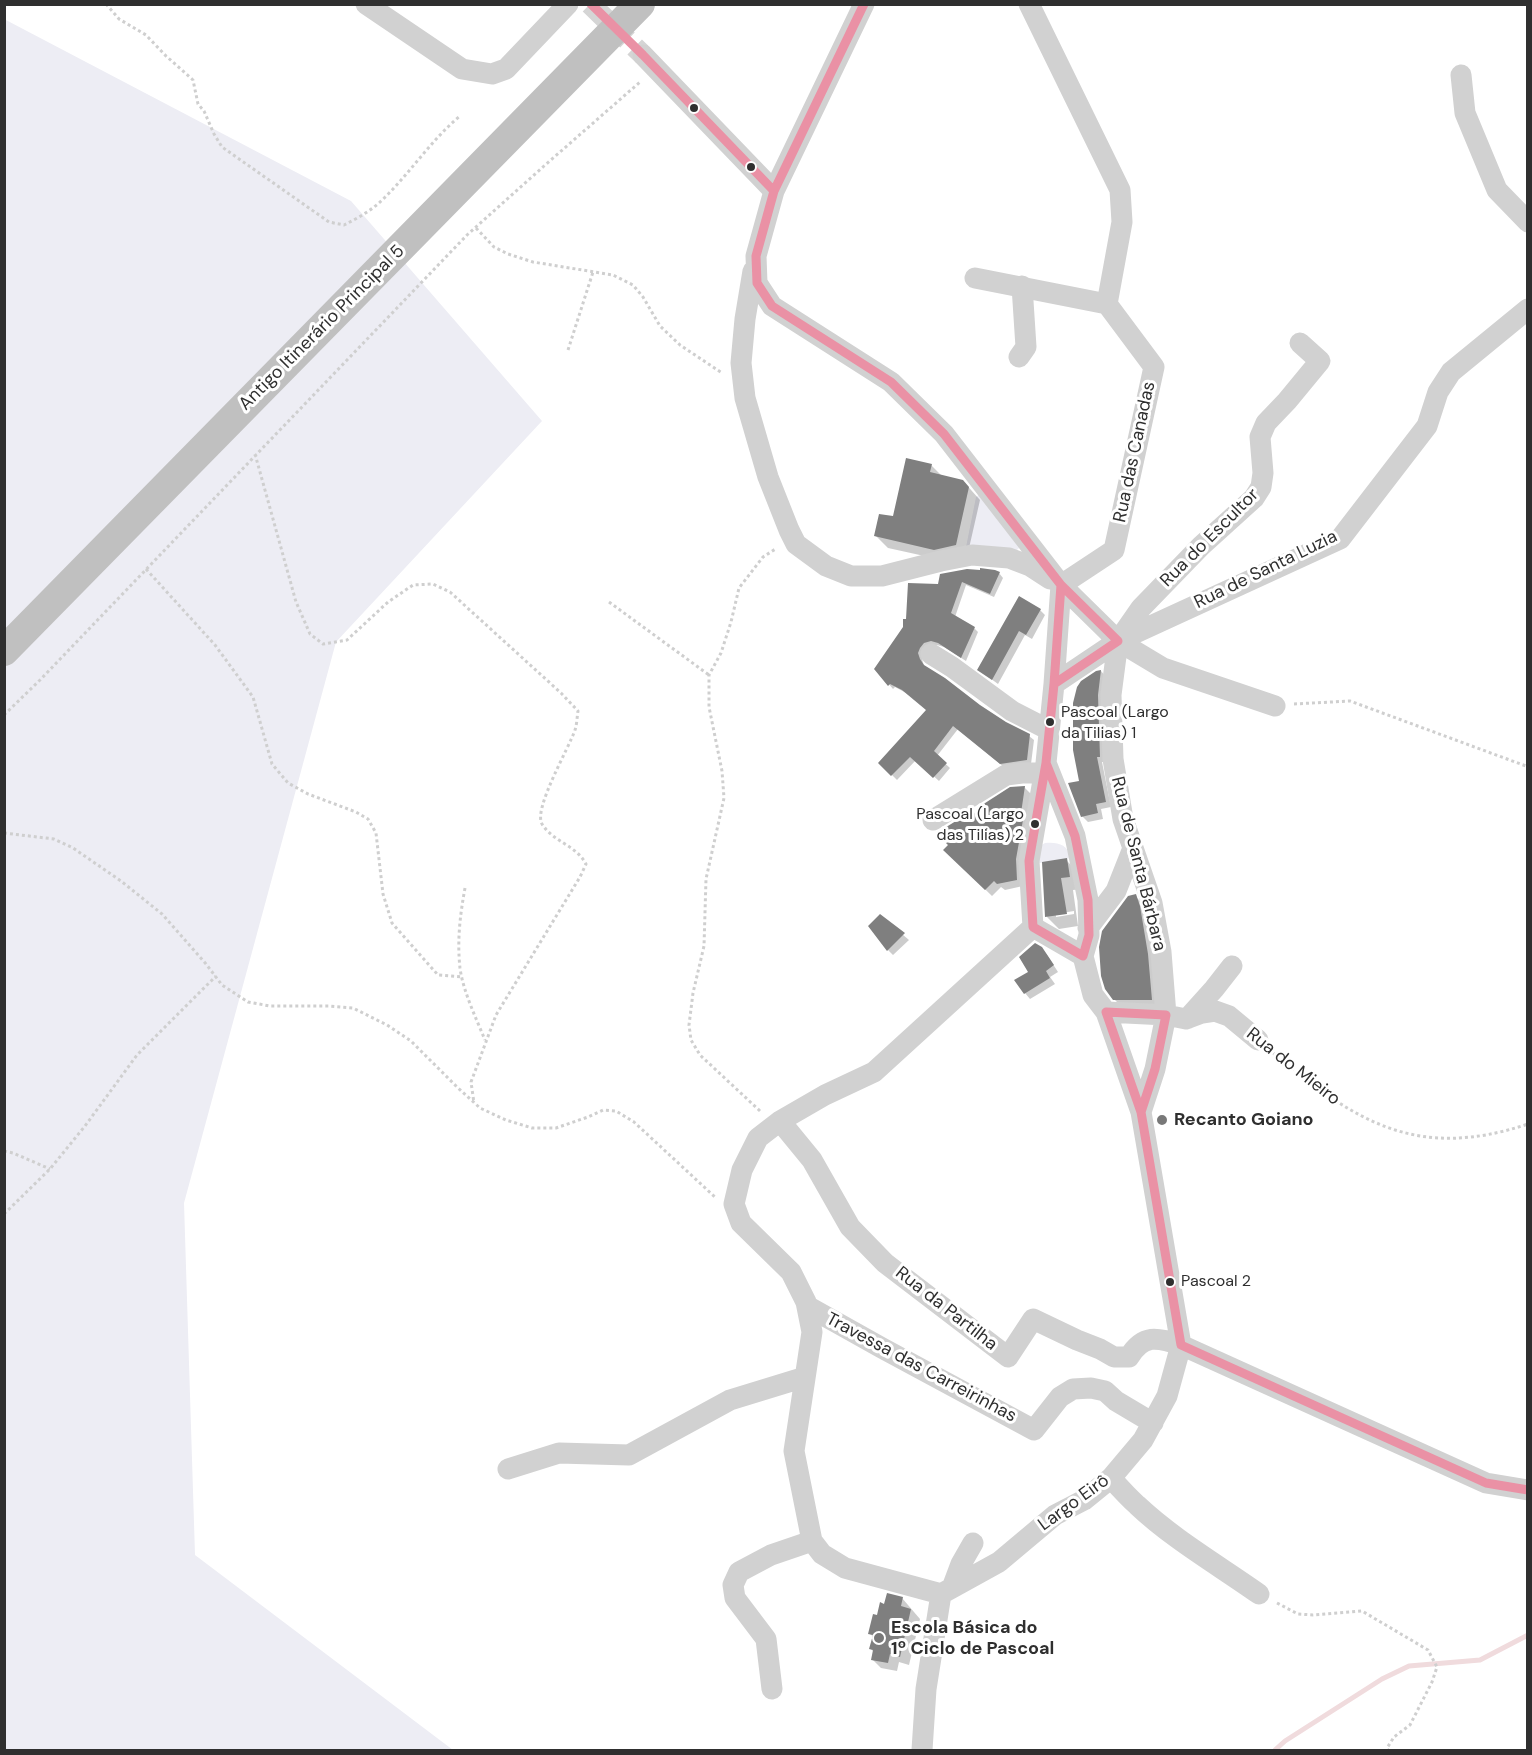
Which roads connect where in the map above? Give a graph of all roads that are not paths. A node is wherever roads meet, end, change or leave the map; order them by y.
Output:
1 (366, 4) edge
2 (568, 4) edge
3 (640, 4) edge
4 (864, 4) edge
5 (1029, 4) edge
6 (649, 61) tunnel mouth
7 (1461, 75) dead end
8 (774, 191) junction
9 (1527, 222) edge
10 (756, 256) junction
11 (975, 278) dead end
12 (1022, 286) junction
13 (1107, 304) junction
14 (1527, 309) edge
15 (1300, 343) dead end
16 (1019, 357) dead end
17 (1061, 585) junction
18 (1118, 641) junction
19 (4, 651) edge
20 (931, 654) dead end
21 (1054, 684) junction
22 (1275, 706) road end
23 (1049, 730) junction
24 (1045, 768) junction
25 (933, 820) dead end
26 (1075, 836) junction
27 (1033, 840) junction
28 (1133, 848) junction
29 (1033, 927) junction
30 (1088, 928) junction
31 (1083, 957) junction
32 (1232, 966) dead end
33 (1106, 1012) junction
34 (1176, 1017) junction
35 (1258, 1040) road end
36 (1142, 1112) junction
37 (780, 1121) junction
38 (807, 1306) junction
39 (1181, 1345) junction
40 (805, 1377) junction
41 (1153, 1423) junction
42 (508, 1469) dead end
43 (1111, 1478) junction
44 (1527, 1490) edge
45 (812, 1540) junction
46 (973, 1543) dead end
47 (946, 1591) junction
48 (1259, 1594) road end
49 (772, 1689) dead end
50 (922, 1750) edge

1 - 2 street
3 - 19 highway, Antigo Itinerário Principal 5
4 - 8 street
5 - 13 street
6 - 8 street
7 - 9 street
8 - 10 street
10 - 17 street
10 - 17 street
11 - 12 street
12 - 13 street
12 - 16 street
13 - 17 street, Rua das Canadas
14 - 18 street, Rua de Santa Luzia
15 - 18 street, Rua do Escultor
17 - 18 street
17 - 21 street
18 - 21 street
18 - 22 street
18 - 28 street, Rua de Santa Bárbara
20 - 23 street
21 - 23 street
23 - 24 street
24 - 25 street
24 - 26 street
24 - 27 street
26 - 27 street
26 - 30 street
27 - 29 street
28 - 30 street
28 - 34 street, Rua de Santa Bárbara
29 - 31 street
29 - 37 street
30 - 31 street
31 - 33 street
32 - 34 street
33 - 34 street, Rua do Mieiro
33 - 36 street
34 - 35 street, Rua do Mieiro
34 - 36 street
36 - 39 street
37 - 38 street
37 - 39 street, Rua da Partilha
38 - 40 street
38 - 41 street, Travessa das Carreirinhas
39 - 41 street, Largo Eirô
39 - 44 street
40 - 42 street
40 - 45 street
41 - 43 street, Largo Eirô
43 - 47 street, Largo Eirô
43 - 48 street
45 - 47 street
45 - 49 street
46 - 47 street
47 - 50 street

